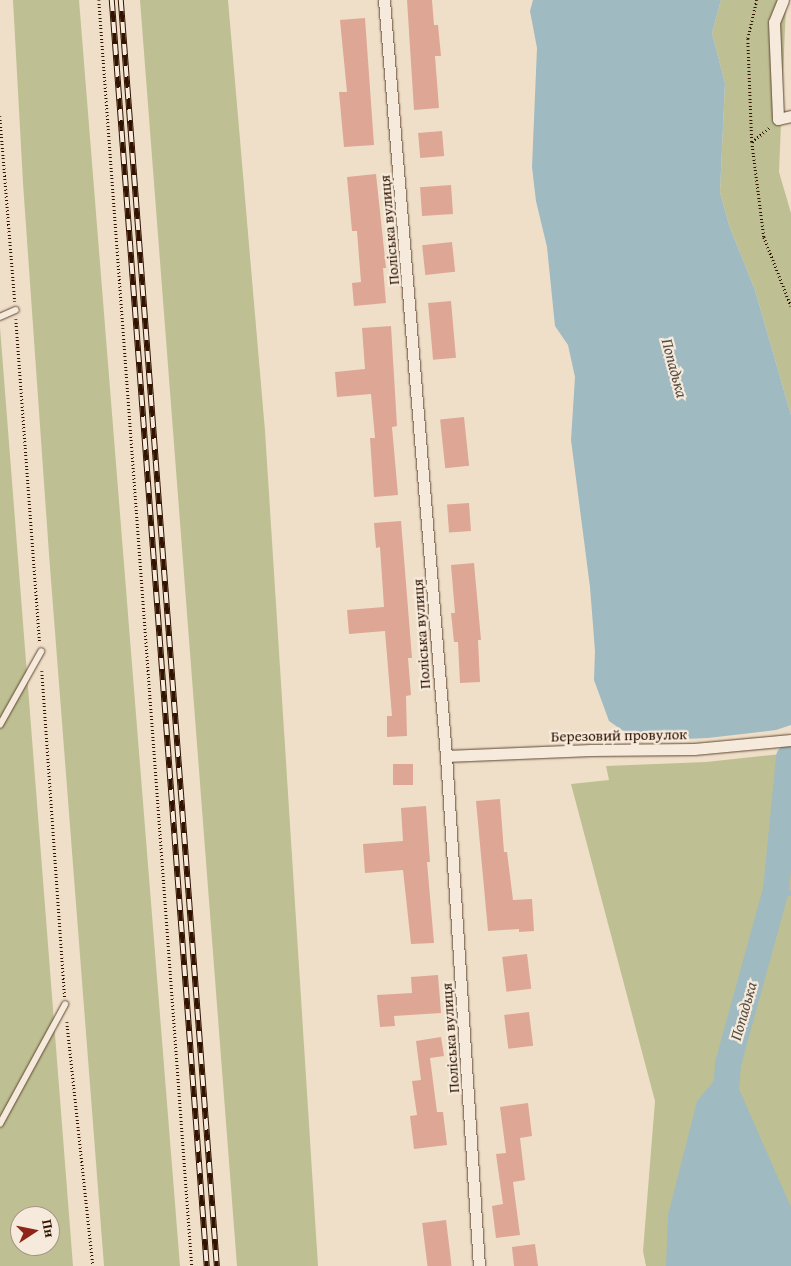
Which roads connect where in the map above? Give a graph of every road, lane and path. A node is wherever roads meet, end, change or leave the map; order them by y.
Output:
1 (99, 0) edge
2 (384, 0) edge
3 (757, 0) edge
4 (782, 0) edge
5 (0, 116) edge
6 (791, 116) edge
7 (778, 119) junction
8 (752, 142) junction
9 (791, 306) edge
10 (16, 310) junction
11 (0, 317) edge
12 (41, 652) junction
13 (0, 724) edge
14 (791, 740) edge
15 (446, 756) junction
16 (65, 1005) junction
17 (0, 1124) edge
18 (93, 1266) edge
19 (192, 1266) edge
20 (479, 1266) edge

1 - 19 path
2 - 15 street, Поліська вулиця
3 - 8 path
4 - 7 street
5 - 10 path
6 - 7 street
7 - 8 path
8 - 9 path
10 - 11 lane
10 - 12 path
12 - 13 lane
12 - 16 path
14 - 15 street, Березовий провулок
15 - 20 street, Поліська вулиця
16 - 17 lane
16 - 18 path

